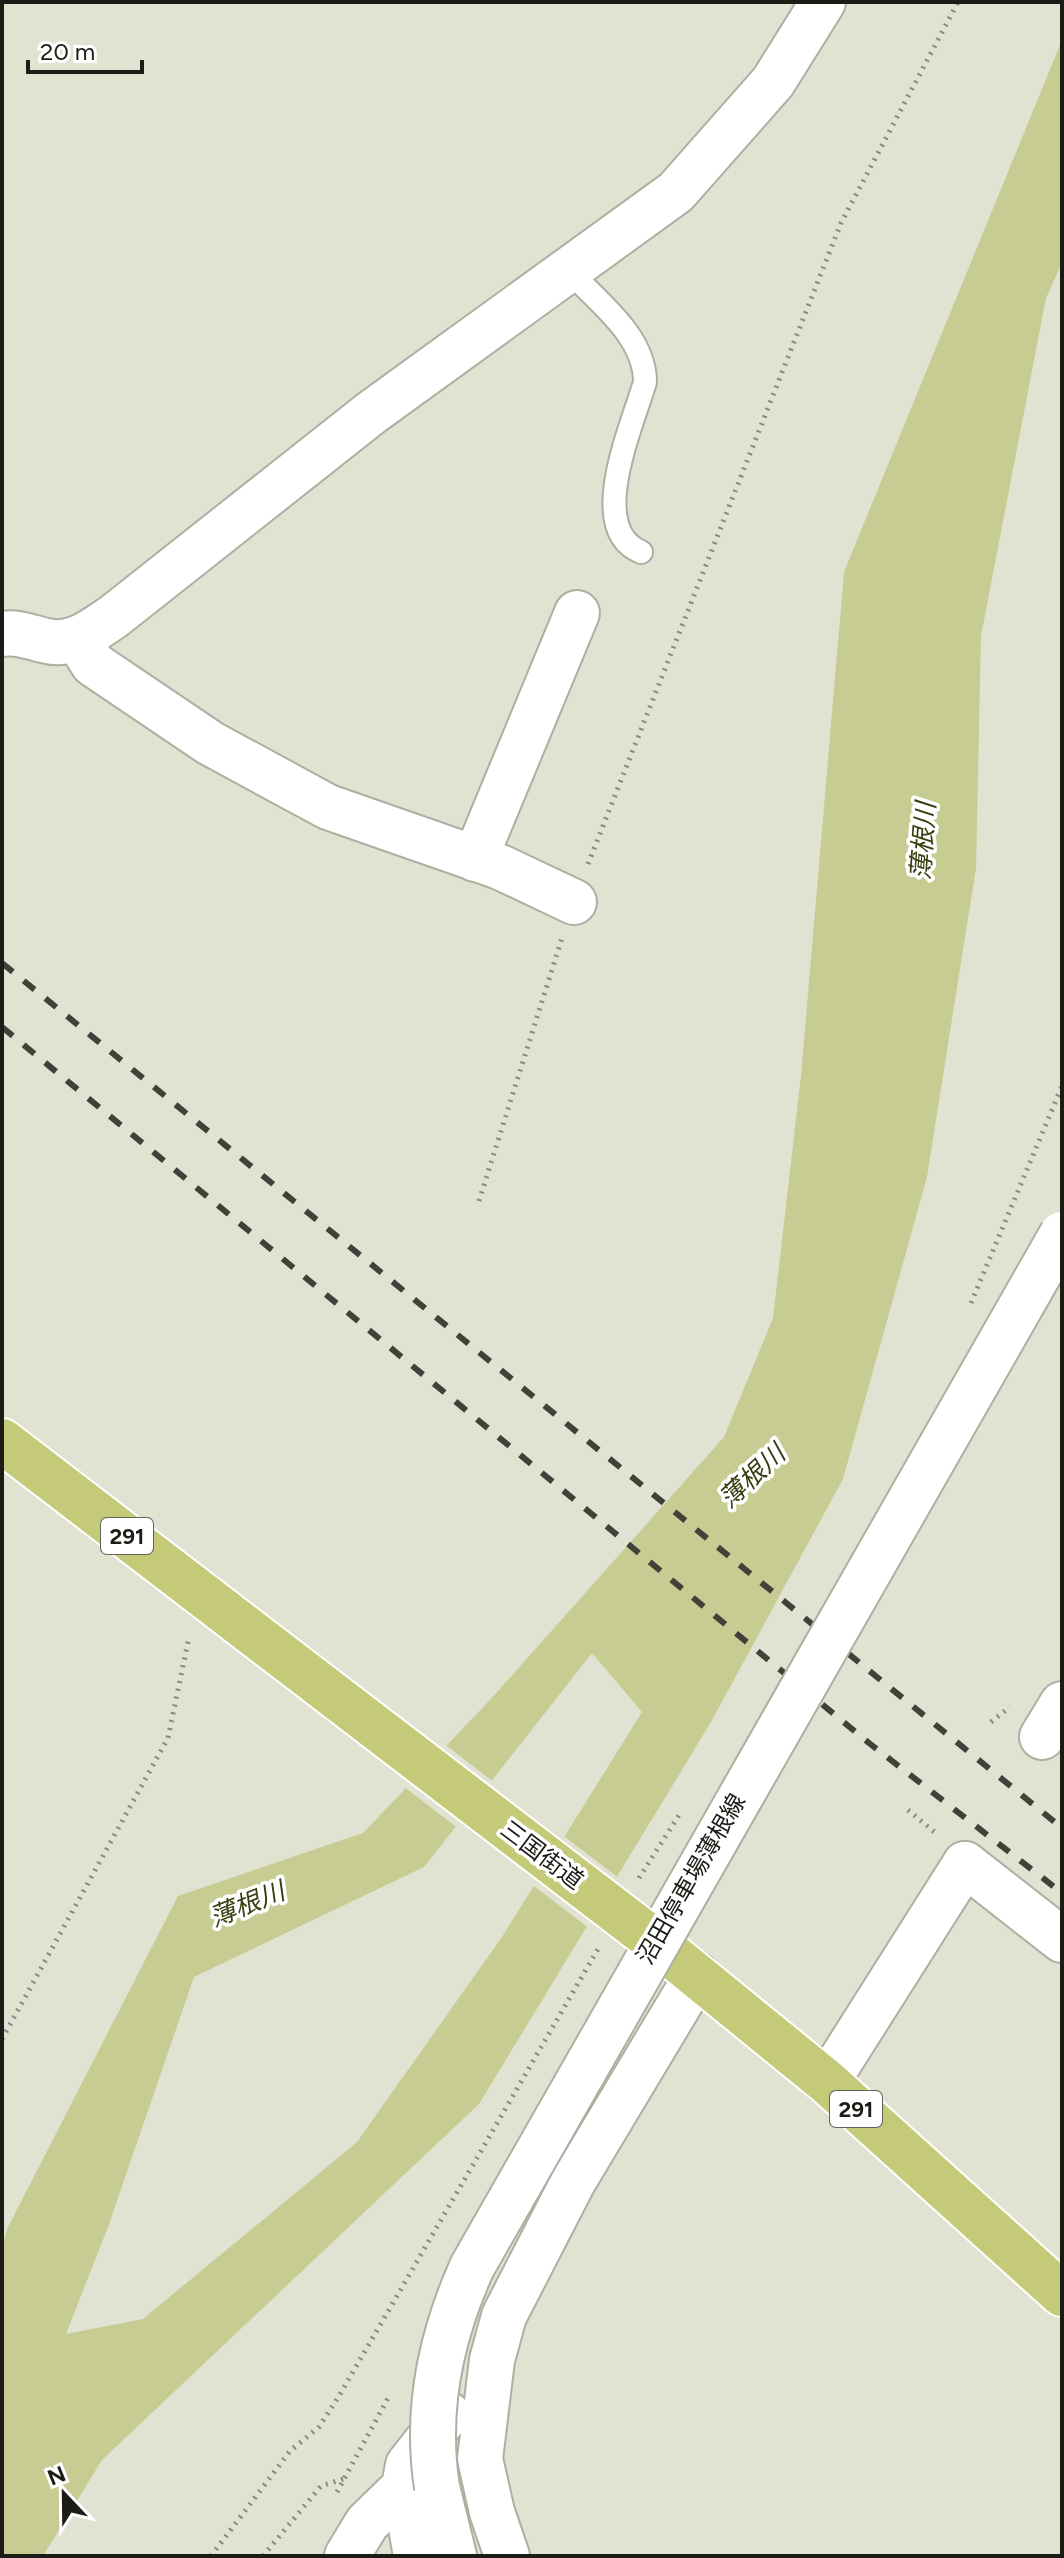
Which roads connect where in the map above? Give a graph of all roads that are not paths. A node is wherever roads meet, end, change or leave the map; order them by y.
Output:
1 (823, 2) edge
2 (568, 270) junction
3 (641, 552) dead end
4 (577, 613) dead end
5 (2, 634) edge
6 (78, 640) junction
7 (475, 859) junction
8 (574, 902) road end
9 (1062, 1234) edge
10 (2, 1441) edge
11 (1062, 1940) edge
12 (697, 1975) junction
13 (827, 2082) junction
14 (1062, 2294) edge
15 (492, 2360) junction
16 (420, 2487) junction
17 (347, 2556) edge
18 (416, 2556) edge
19 (454, 2556) edge
20 (507, 2556) edge

1 - 2 street
2 - 3 lane
2 - 6 street
4 - 7 street
5 - 6 street
6 - 7 street
7 - 8 street
9 - 16 street, 沼田停車場薄根線, bridge
10 - 12 highway, 三国街道 / 291, bridge
11 - 13 street
12 - 13 highway, 三国街道 / 291
12 - 15 street
13 - 14 highway, 三国街道 / 291
15 - 16 street
15 - 20 street
16 - 17 street
16 - 18 street
16 - 19 street, 沼田停車場薄根線

